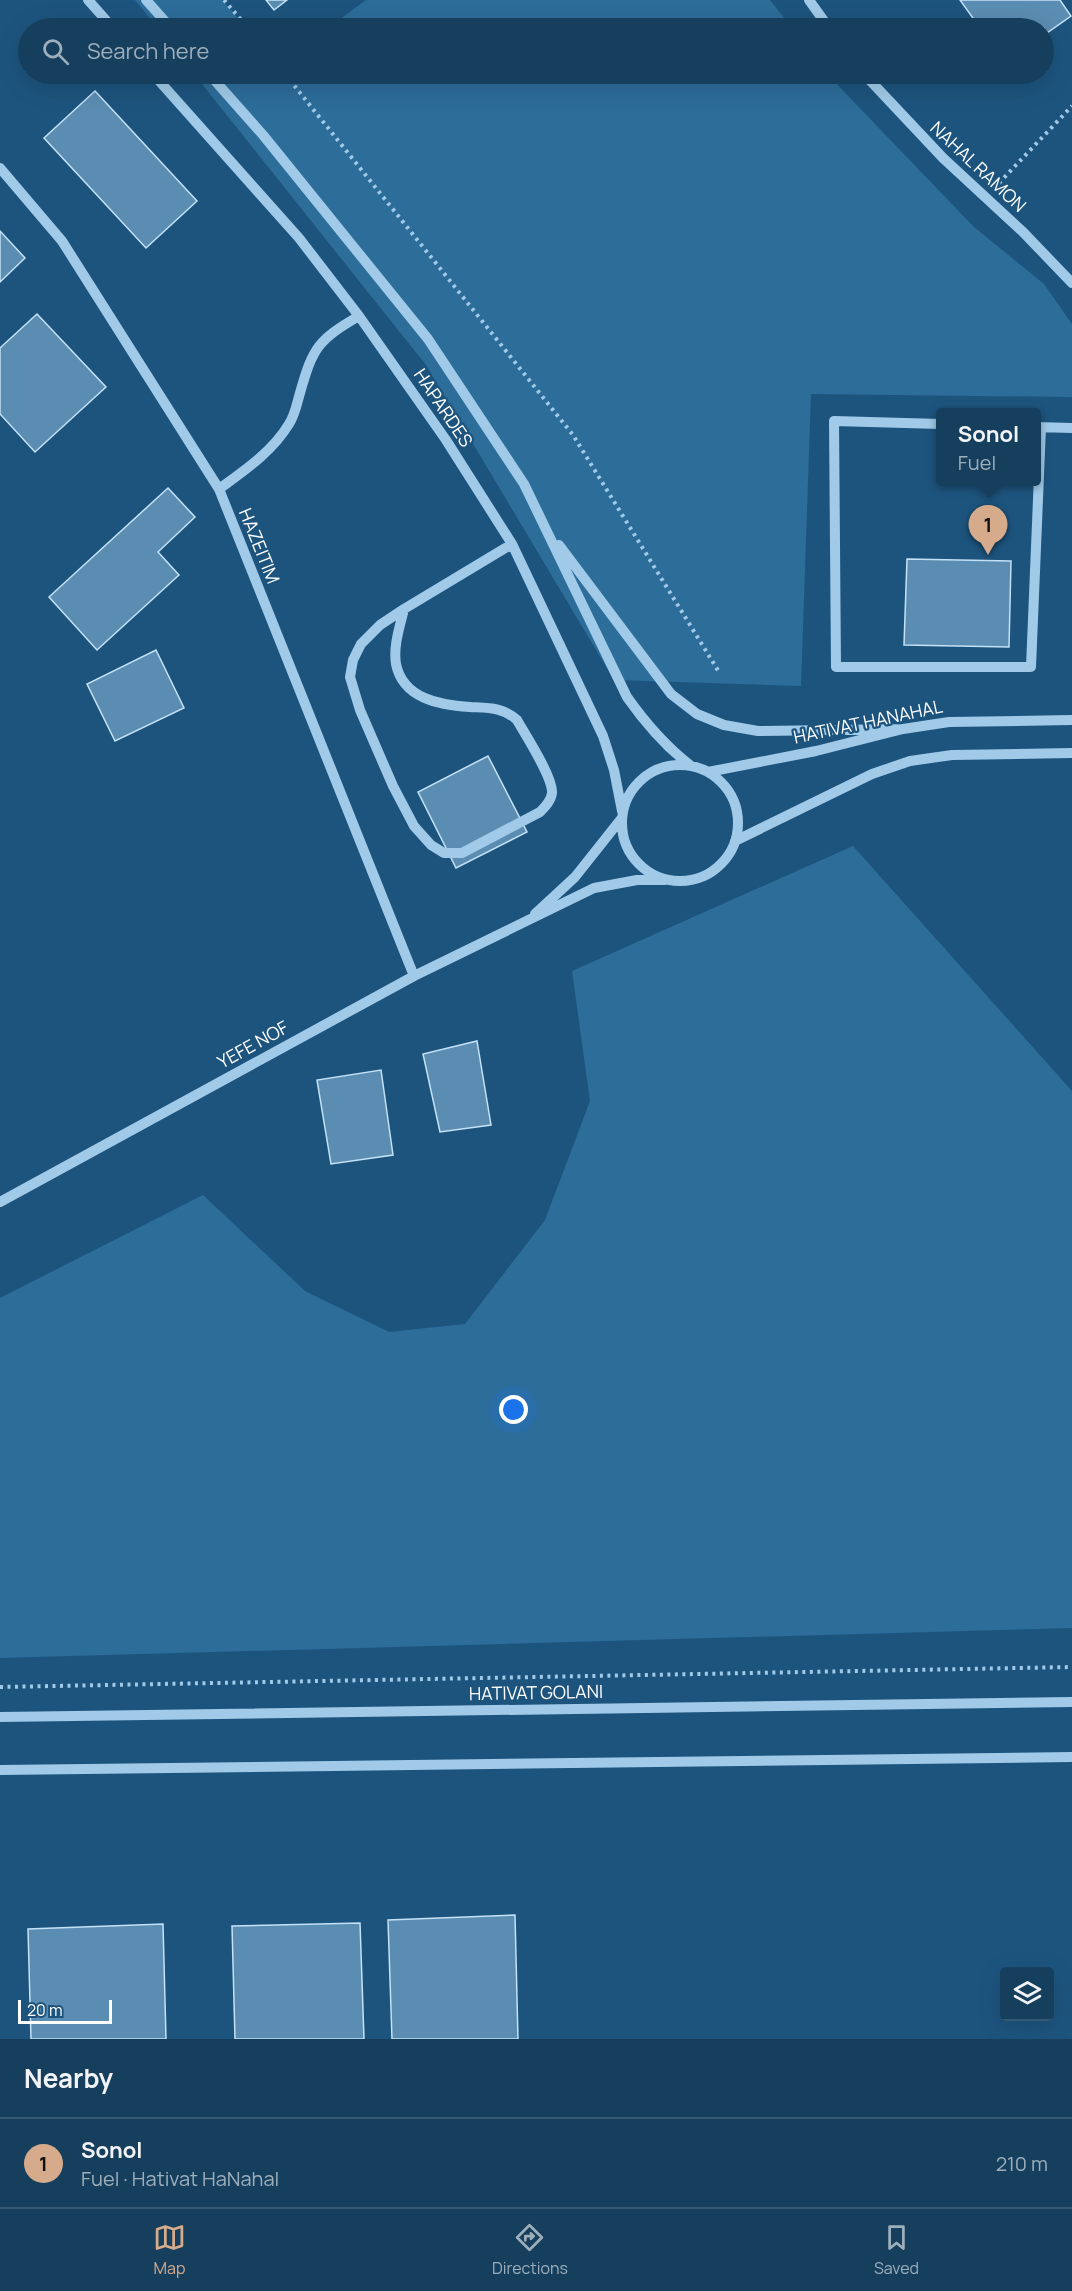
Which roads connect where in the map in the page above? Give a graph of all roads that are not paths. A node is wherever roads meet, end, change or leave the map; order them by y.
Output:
1 (88, 0) edge
2 (146, 0) edge
3 (809, 0) edge
4 (104, 18) edge
5 (162, 18) edge
6 (822, 18) edge
7 (162, 84) edge
8 (218, 84) edge
9 (873, 84) edge
10 (0, 168) edge
11 (1072, 283) edge
12 (359, 316) junction
13 (936, 424) edge
14 (1041, 427) edge
15 (1072, 428) edge
16 (1037, 486) edge
17 (219, 489) junction
18 (544, 524) junction
19 (512, 544) junction
20 (404, 609) junction
21 (1072, 720) edge
22 (903, 729) junction
23 (1072, 753) edge
24 (691, 766) junction
25 (708, 772) junction
26 (622, 815) junction
27 (735, 841) junction
28 (665, 880) junction
29 (525, 922) junction
30 (414, 976) junction
31 (0, 1202) edge
32 (1072, 1702) edge
33 (0, 1717) edge
34 (1072, 1757) edge
35 (0, 1770) edge

1 - 4 street
2 - 5 street
3 - 6 street
7 - 12 street, HAPARDES
8 - 18 street, HAPARDES
9 - 11 street, NAHAL RAMON
10 - 17 street, HAZEITIM
12 - 17 street
12 - 19 street, HAPARDES
13 - 16 street
14 - 15 street
17 - 30 street, HAZEITIM
18 - 22 street
18 - 24 street, HAPARDES
19 - 20 street
19 - 26 street, HAPARDES
20 - 20 street
21 - 22 street, HATIVAT HANAHAL
22 - 25 street, HATIVAT HANAHAL
23 - 27 street
24 - 25 street
24 - 26 street
25 - 27 street
26 - 28 street
26 - 29 street, YEFE NOF
27 - 28 street
28 - 29 street, YEFE NOF
29 - 30 street, YEFE NOF
30 - 31 street, YEFE NOF
32 - 33 street, HATIVAT GOLANI
34 - 35 street

